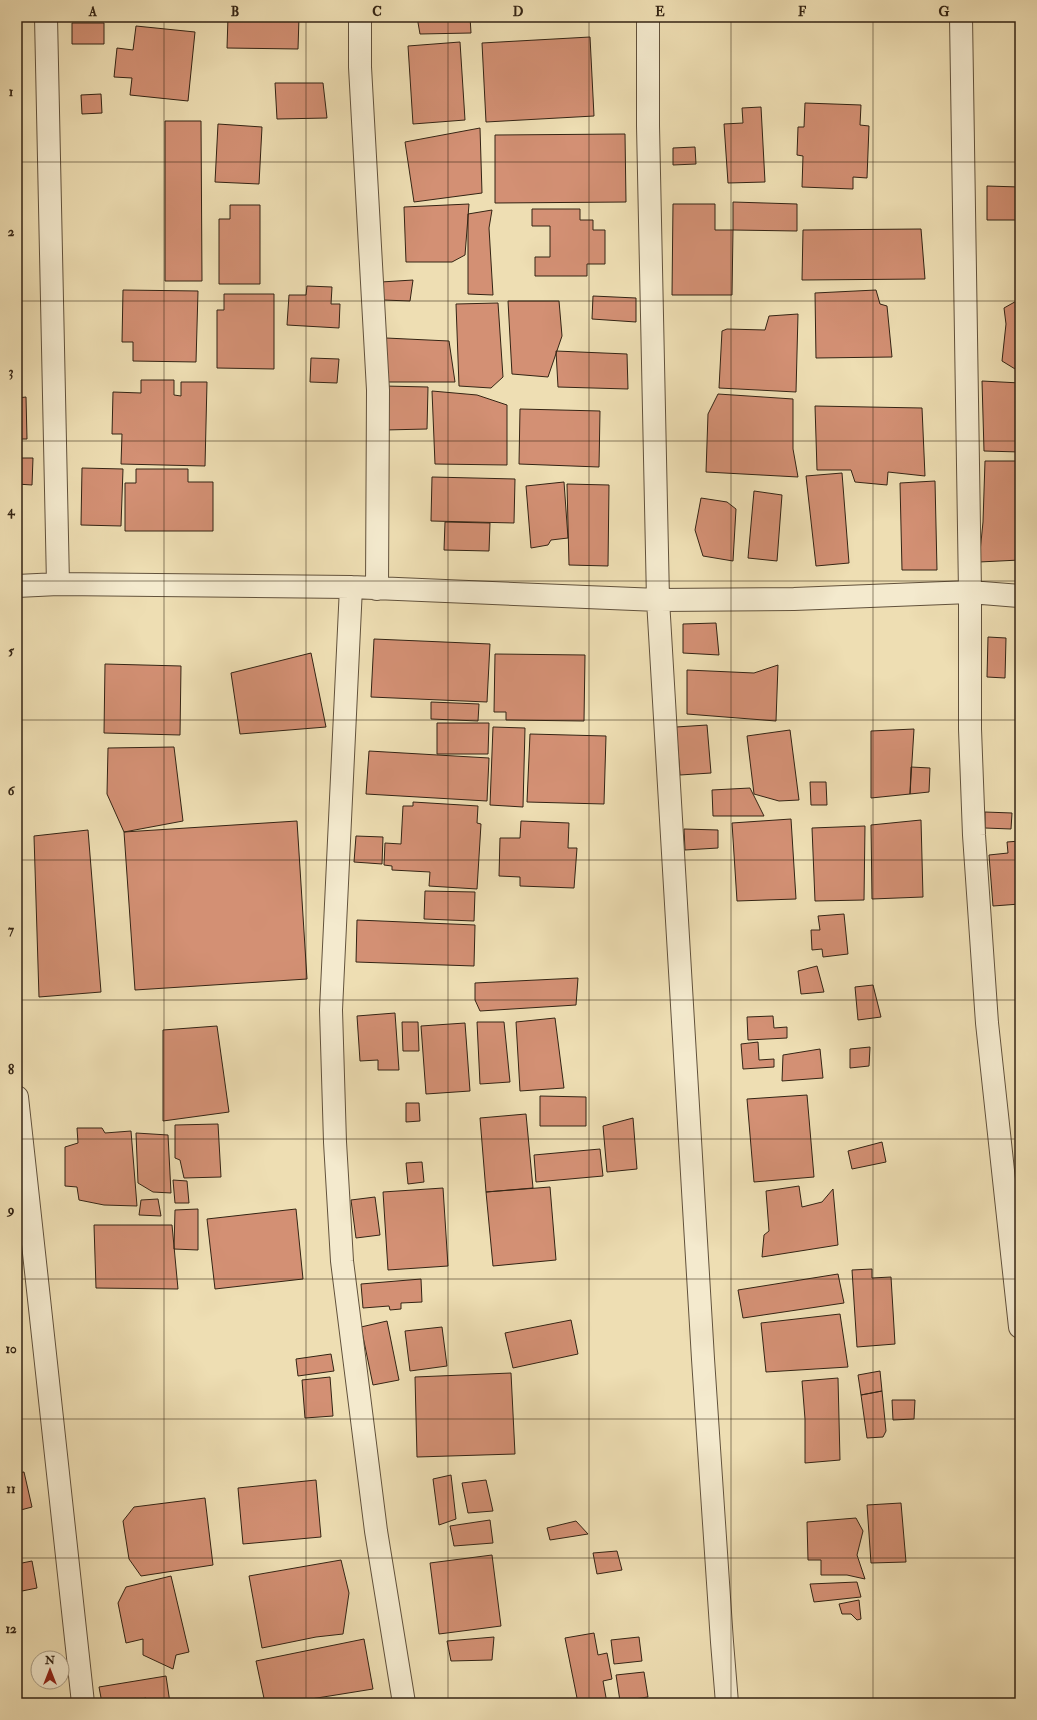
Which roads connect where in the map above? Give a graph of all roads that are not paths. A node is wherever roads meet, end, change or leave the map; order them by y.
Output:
1 (46, 17) edge
2 (360, 17) edge
3 (648, 17) edge
4 (961, 17) edge
5 (58, 584) junction
6 (17, 586) edge
7 (351, 587) junction
8 (377, 589) junction
9 (970, 592) junction
10 (1020, 596) edge
11 (658, 600) junction
12 (17, 1097) edge
13 (1020, 1326) edge
14 (83, 1703) edge
15 (404, 1703) edge
16 (728, 1703) edge

1 - 5 street
2 - 8 street
3 - 11 street
4 - 9 street
5 - 6 street
5 - 7 street
7 - 8 street
7 - 15 street
8 - 11 street
9 - 10 street
9 - 11 street
9 - 13 street
11 - 16 street
12 - 14 street

